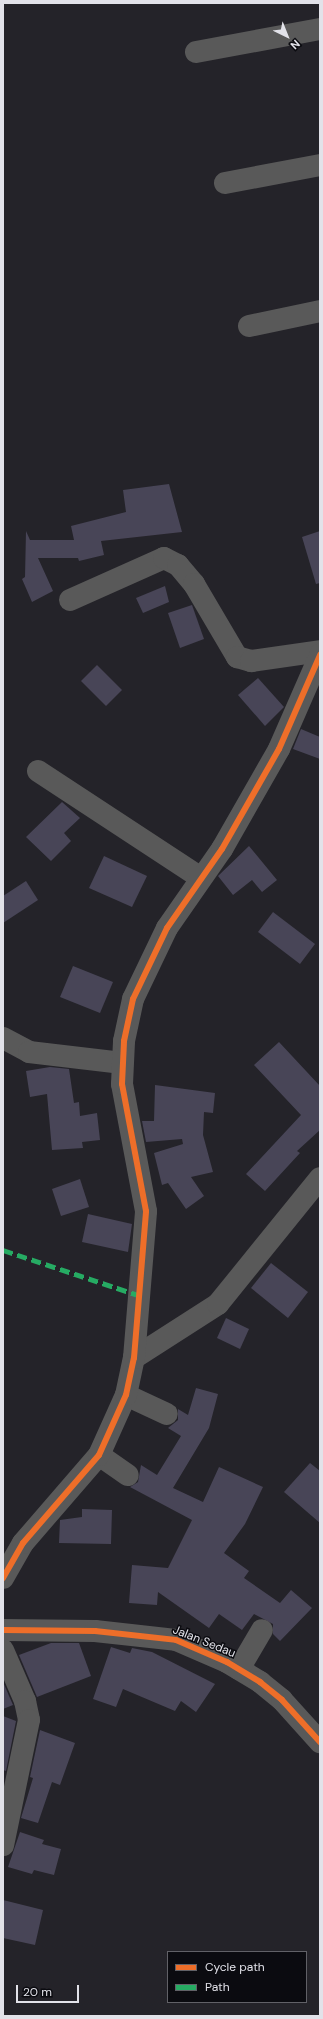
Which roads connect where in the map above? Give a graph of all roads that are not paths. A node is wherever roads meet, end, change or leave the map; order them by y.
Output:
1 (320, 29) edge
2 (196, 52) dead end
3 (320, 166) edge
4 (225, 183) dead end
5 (320, 311) edge
6 (249, 326) dead end
7 (70, 600) dead end
8 (320, 651) edge
9 (320, 655) edge
10 (38, 771) dead end
11 (201, 878) junction
12 (3, 1038) edge
13 (122, 1063) junction
14 (320, 1178) edge
15 (134, 1358) junction
16 (126, 1395) junction
17 (167, 1414) dead end
18 (98, 1455) junction
19 (128, 1474) dead end
20 (3, 1578) edge
21 (3, 1630) edge
22 (262, 1630) dead end
23 (3, 1650) edge
24 (239, 1669) junction
25 (320, 1742) edge
26 (3, 1845) edge

1 - 2 street
3 - 4 street
5 - 6 street
7 - 8 street
9 - 11 street
10 - 11 street
11 - 13 street
12 - 13 street
13 - 15 street
14 - 15 street
15 - 16 street
16 - 17 street
16 - 18 street
18 - 19 street
18 - 20 street
21 - 24 street, Jalan Sedau
22 - 24 street
23 - 26 street
24 - 25 street, Jalan Sedau

